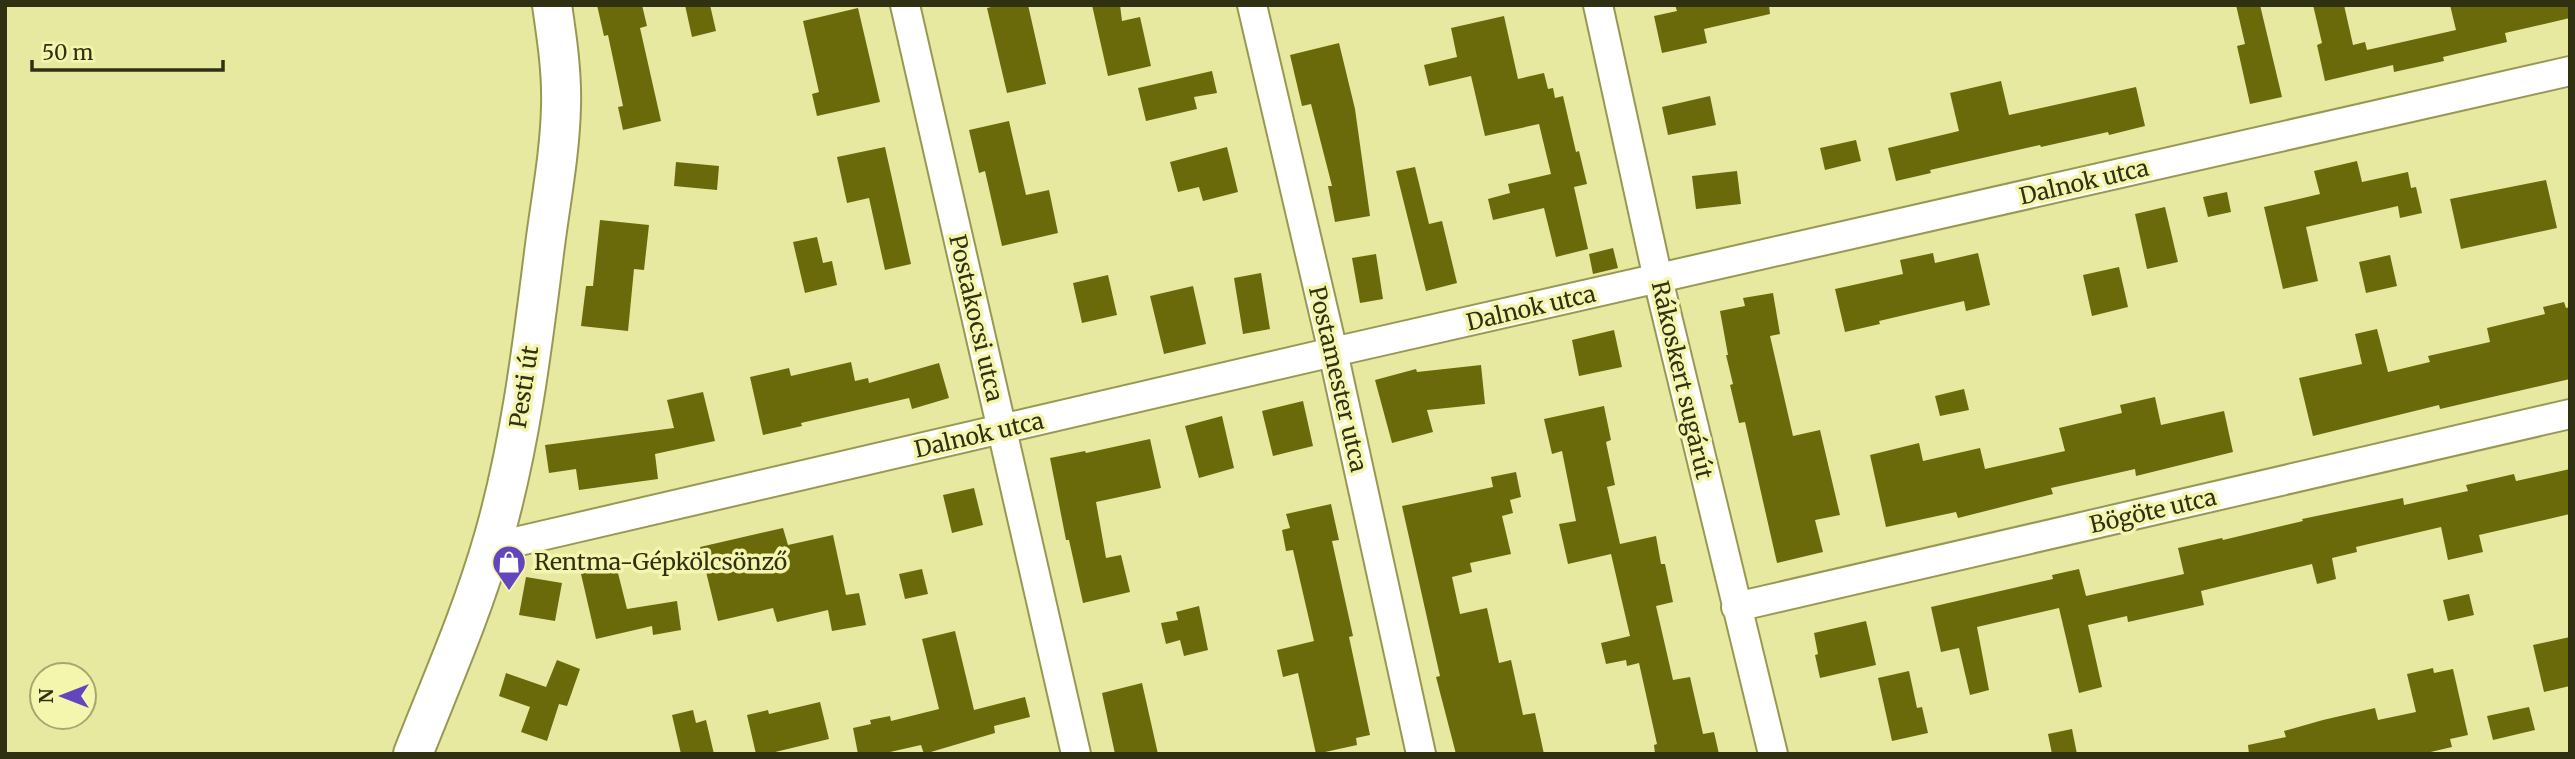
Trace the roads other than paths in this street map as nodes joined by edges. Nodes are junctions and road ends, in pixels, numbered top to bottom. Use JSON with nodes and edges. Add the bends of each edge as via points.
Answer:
{"nodes":[{"id":1,"x":552,"y":5,"type":"edge"},
{"id":2,"x":905,"y":5,"type":"edge"},
{"id":3,"x":1252,"y":5,"type":"edge"},
{"id":4,"x":1598,"y":5,"type":"edge"},
{"id":5,"x":2570,"y":71,"type":"edge"},
{"id":6,"x":1658,"y":279,"type":"junction"},
{"id":7,"x":1333,"y":352,"type":"junction"},
{"id":8,"x":2570,"y":414,"type":"edge"},
{"id":9,"x":1002,"y":430,"type":"junction"},
{"id":10,"x":493,"y":541,"type":"junction"},
{"id":11,"x":1736,"y":607,"type":"junction"},
{"id":12,"x":413,"y":754,"type":"edge"},
{"id":13,"x":1076,"y":754,"type":"edge"},
{"id":14,"x":1421,"y":754,"type":"edge"},
{"id":15,"x":1773,"y":754,"type":"edge"}],
"edges":[{"from":1,"to":10,"type":"main road","name":"Pesti út","via":[[560,59],[559,150],[522,402]]},
{"from":2,"to":9,"type":"street","name":"Postakocsi utca"},
{"from":3,"to":7,"type":"street","name":"Postamester utca"},
{"from":4,"to":6,"type":"street","name":"Rákoskert sugárút"},
{"from":5,"to":6,"type":"street","name":"Dalnok utca"},
{"from":6,"to":7,"type":"street","name":"Dalnok utca"},
{"from":6,"to":11,"type":"street","name":"Rákoskert sugárút"},
{"from":7,"to":9,"type":"street","name":"Dalnok utca"},
{"from":7,"to":14,"type":"street","name":"Postamester utca"},
{"from":8,"to":11,"type":"street","name":"Bögöte utca"},
{"from":9,"to":10,"type":"street","name":"Dalnok utca","via":[[515,542]]},
{"from":9,"to":13,"type":"street","name":"Postakocsi utca"},
{"from":10,"to":12,"type":"main road","name":"Pesti út"},
{"from":11,"to":15,"type":"street","name":"Rákoskert sugárút"}]}
